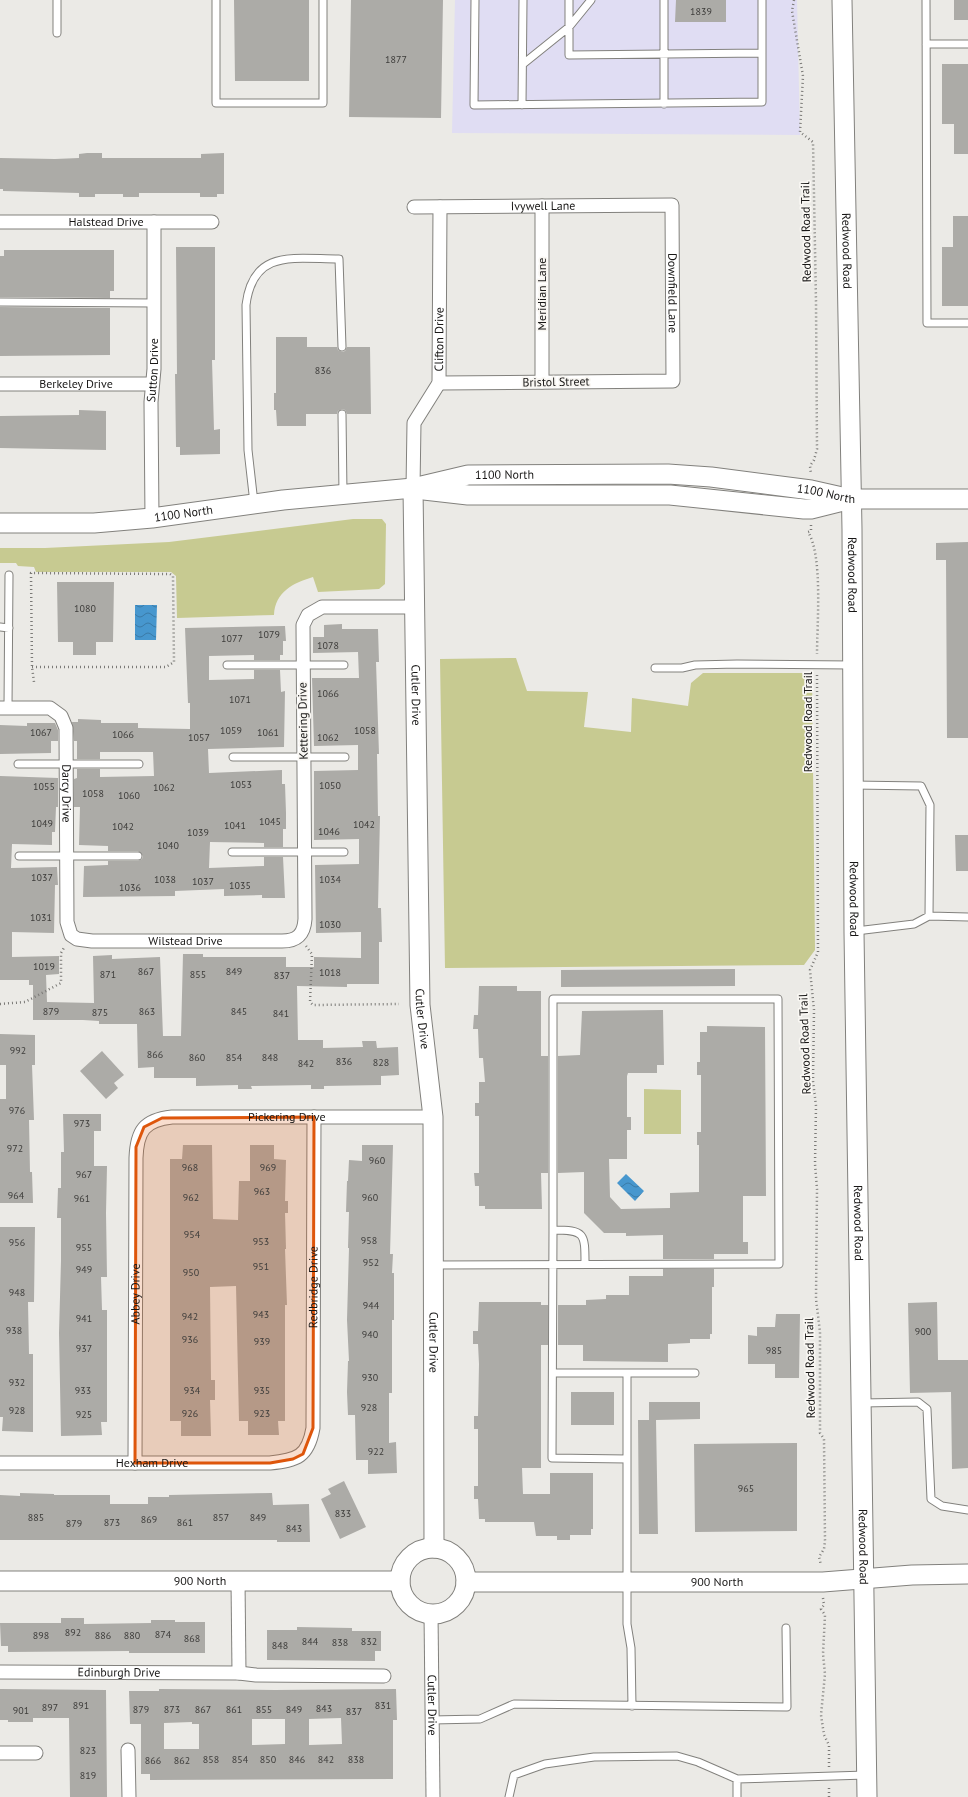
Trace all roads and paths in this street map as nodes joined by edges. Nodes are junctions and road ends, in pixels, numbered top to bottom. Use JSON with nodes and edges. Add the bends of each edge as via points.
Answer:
{"nodes":[{"id":1,"x":57,"y":0,"type":"edge"},
{"id":2,"x":216,"y":0,"type":"edge"},
{"id":3,"x":323,"y":0,"type":"edge"},
{"id":4,"x":475,"y":0,"type":"edge"},
{"id":5,"x":523,"y":0,"type":"edge"},
{"id":6,"x":569,"y":0,"type":"edge"},
{"id":7,"x":591,"y":0,"type":"edge"},
{"id":8,"x":664,"y":0,"type":"edge"},
{"id":9,"x":762,"y":0,"type":"edge"},
{"id":10,"x":794,"y":0,"type":"edge"},
{"id":11,"x":842,"y":0,"type":"edge"},
{"id":12,"x":926,"y":0,"type":"edge"},
{"id":13,"x":569,"y":27,"type":"junction"},
{"id":14,"x":57,"y":33,"type":"dead end"},
{"id":15,"x":926,"y":44,"type":"junction"},
{"id":16,"x":968,"y":44,"type":"edge"},
{"id":17,"x":762,"y":53,"type":"junction"},
{"id":18,"x":664,"y":54,"type":"junction"},
{"id":19,"x":523,"y":64,"type":"junction"},
{"id":20,"x":664,"y":104,"type":"junction"},
{"id":21,"x":522,"y":105,"type":"junction"},
{"id":22,"x":672,"y":205,"type":"joint"},
{"id":23,"x":542,"y":206,"type":"junction"},
{"id":24,"x":414,"y":207,"type":"dead end"},
{"id":25,"x":440,"y":207,"type":"junction"},
{"id":26,"x":0,"y":222,"type":"edge"},
{"id":27,"x":154,"y":222,"type":"junction"},
{"id":28,"x":212,"y":222,"type":"dead end"},
{"id":29,"x":0,"y":302,"type":"edge"},
{"id":30,"x":154,"y":303,"type":"junction"},
{"id":31,"x":968,"y":323,"type":"edge"},
{"id":32,"x":342,"y":347,"type":"dead end"},
{"id":33,"x":673,"y":381,"type":"joint"},
{"id":34,"x":542,"y":382,"type":"junction"},
{"id":35,"x":440,"y":383,"type":"junction"},
{"id":36,"x":0,"y":384,"type":"edge"},
{"id":37,"x":152,"y":384,"type":"junction"},
{"id":38,"x":342,"y":414,"type":"dead end"},
{"id":39,"x":811,"y":468,"type":"dead end"},
{"id":40,"x":413,"y":488,"type":"junction"},
{"id":41,"x":343,"y":495,"type":"junction"},
{"id":42,"x":851,"y":499,"type":"junction"},
{"id":43,"x":968,"y":499,"type":"edge"},
{"id":44,"x":254,"y":505,"type":"junction"},
{"id":45,"x":152,"y":518,"type":"junction"},
{"id":46,"x":0,"y":523,"type":"edge"},
{"id":47,"x":811,"y":531,"type":"dead end"},
{"id":48,"x":9,"y":576,"type":"dead end"},
{"id":49,"x":415,"y":607,"type":"junction"},
{"id":50,"x":0,"y":627,"type":"edge"},
{"id":51,"x":9,"y":628,"type":"junction"},
{"id":52,"x":227,"y":665,"type":"dead end"},
{"id":53,"x":302,"y":665,"type":"junction"},
{"id":54,"x":344,"y":665,"type":"dead end"},
{"id":55,"x":817,"y":665,"type":"junction"},
{"id":56,"x":853,"y":665,"type":"junction"},
{"id":57,"x":32,"y":667,"type":"junction"},
{"id":58,"x":654,"y":668,"type":"dead end"},
{"id":59,"x":34,"y":682,"type":"dead end"},
{"id":60,"x":4,"y":708,"type":"edge"},
{"id":61,"x":233,"y":757,"type":"dead end"},
{"id":62,"x":303,"y":757,"type":"junction"},
{"id":63,"x":345,"y":757,"type":"dead end"},
{"id":64,"x":18,"y":764,"type":"dead end"},
{"id":65,"x":66,"y":764,"type":"junction"},
{"id":66,"x":139,"y":764,"type":"dead end"},
{"id":67,"x":853,"y":785,"type":"junction"},
{"id":68,"x":232,"y":852,"type":"dead end"},
{"id":69,"x":305,"y":852,"type":"junction"},
{"id":70,"x":344,"y":852,"type":"dead end"},
{"id":71,"x":66,"y":855,"type":"junction"},
{"id":72,"x":19,"y":856,"type":"dead end"},
{"id":73,"x":138,"y":856,"type":"dead end"},
{"id":74,"x":929,"y":916,"type":"junction"},
{"id":75,"x":968,"y":917,"type":"edge"},
{"id":76,"x":854,"y":932,"type":"junction"},
{"id":77,"x":71,"y":936,"type":"joint"},
{"id":78,"x":300,"y":936,"type":"joint"},
{"id":79,"x":61,"y":953,"type":"dead end"},
{"id":80,"x":312,"y":954,"type":"dead end"},
{"id":81,"x":0,"y":1004,"type":"edge"},
{"id":82,"x":399,"y":1004,"type":"dead end"},
{"id":83,"x":314,"y":1117,"type":"junction"},
{"id":84,"x":433,"y":1117,"type":"junction"},
{"id":85,"x":144,"y":1126,"type":"joint"},
{"id":86,"x":553,"y":1230,"type":"junction"},
{"id":87,"x":433,"y":1264,"type":"junction"},
{"id":88,"x":553,"y":1264,"type":"junction"},
{"id":89,"x":585,"y":1264,"type":"junction"},
{"id":90,"x":553,"y":1373,"type":"junction"},
{"id":91,"x":627,"y":1373,"type":"junction"},
{"id":92,"x":695,"y":1373,"type":"dead end"},
{"id":93,"x":860,"y":1403,"type":"junction"},
{"id":94,"x":303,"y":1454,"type":"joint"},
{"id":95,"x":627,"y":1459,"type":"junction"},
{"id":96,"x":0,"y":1463,"type":"edge"},
{"id":97,"x":135,"y":1463,"type":"junction"},
{"id":98,"x":968,"y":1510,"type":"edge"},
{"id":99,"x":434,"y":1548,"type":"junction"},
{"id":100,"x":821,"y":1559,"type":"dead end"},
{"id":101,"x":968,"y":1574,"type":"edge"},
{"id":102,"x":864,"y":1578,"type":"junction"},
{"id":103,"x":0,"y":1581,"type":"edge"},
{"id":104,"x":238,"y":1581,"type":"junction"},
{"id":105,"x":400,"y":1581,"type":"junction"},
{"id":106,"x":466,"y":1582,"type":"junction"},
{"id":107,"x":627,"y":1582,"type":"junction"},
{"id":108,"x":824,"y":1605,"type":"dead end"},
{"id":109,"x":431,"y":1613,"type":"junction"},
{"id":110,"x":786,"y":1628,"type":"dead end"},
{"id":111,"x":0,"y":1672,"type":"edge"},
{"id":112,"x":239,"y":1673,"type":"junction"},
{"id":113,"x":384,"y":1676,"type":"dead end"},
{"id":114,"x":632,"y":1706,"type":"junction"},
{"id":115,"x":432,"y":1720,"type":"junction"},
{"id":116,"x":128,"y":1750,"type":"dead end"},
{"id":117,"x":0,"y":1753,"type":"edge"},
{"id":118,"x":36,"y":1753,"type":"dead end"},
{"id":119,"x":866,"y":1775,"type":"junction"},
{"id":120,"x":829,"y":1776,"type":"junction"},
{"id":121,"x":736,"y":1778,"type":"junction"},
{"id":122,"x":129,"y":1797,"type":"edge"},
{"id":123,"x":433,"y":1797,"type":"edge"},
{"id":124,"x":509,"y":1797,"type":"edge"},
{"id":125,"x":737,"y":1797,"type":"edge"},
{"id":126,"x":829,"y":1797,"type":"edge"},
{"id":127,"x":867,"y":1797,"type":"edge"}],
"edges":[{"from":1,"to":14,"type":"lane"},
{"from":2,"to":3,"type":"lane","via":[[216,103],[323,103]]},
{"from":4,"to":21,"type":"lane","via":[[474,105]]},
{"from":5,"to":19,"type":"lane"},
{"from":6,"to":13,"type":"lane"},
{"from":7,"to":13,"type":"lane"},
{"from":8,"to":18,"type":"lane"},
{"from":9,"to":17,"type":"lane"},
{"from":10,"to":39,"type":"path","name":"Redwood Road Trail","via":[[792,11],[803,76],[800,132],[813,142],[816,449]]},
{"from":11,"to":42,"type":"street","name":"Redwood Road"},
{"from":12,"to":15,"type":"lane"},
{"from":13,"to":18,"type":"lane","via":[[569,55]]},
{"from":13,"to":19,"type":"lane"},
{"from":15,"to":16,"type":"lane"},
{"from":15,"to":31,"type":"lane","via":[[928,323]]},
{"from":17,"to":18,"type":"lane"},
{"from":17,"to":20,"type":"lane","via":[[762,102]]},
{"from":18,"to":20,"type":"lane"},
{"from":19,"to":21,"type":"lane"},
{"from":20,"to":21,"type":"lane"},
{"from":22,"to":23,"type":"street","name":"Ivywell Lane"},
{"from":22,"to":33,"type":"street","name":"Downfield Lane"},
{"from":23,"to":25,"type":"street","name":"Ivywell Lane"},
{"from":23,"to":34,"type":"street","name":"Meridian Lane"},
{"from":24,"to":25,"type":"street","name":"Ivywell Lane"},
{"from":25,"to":35,"type":"street","name":"Clifton Drive"},
{"from":26,"to":27,"type":"street","name":"Halstead Drive"},
{"from":27,"to":28,"type":"street","name":"Halstead Drive"},
{"from":27,"to":30,"type":"street","name":"Sutton Drive"},
{"from":29,"to":30,"type":"lane"},
{"from":30,"to":37,"type":"street","name":"Sutton Drive"},
{"from":32,"to":44,"type":"lane","via":[[339,259],[276,261],[265,265],[256,273],[250,283],[246,305],[248,468]]},
{"from":33,"to":34,"type":"street","name":"Bristol Street"},
{"from":34,"to":35,"type":"street","name":"Bristol Street"},
{"from":35,"to":40,"type":"street","name":"Clifton Drive","via":[[414,423]]},
{"from":36,"to":37,"type":"street","name":"Berkeley Drive"},
{"from":37,"to":45,"type":"street","name":"Sutton Drive"},
{"from":38,"to":41,"type":"lane"},
{"from":40,"to":41,"type":"street","name":"1100 North"},
{"from":40,"to":42,"type":"street","name":"1100 North","via":[[468,475],[668,474],[811,490]]},
{"from":40,"to":49,"type":"street","name":"Cutler Drive"},
{"from":41,"to":44,"type":"street","name":"1100 North"},
{"from":42,"to":43,"type":"street","name":"1100 North"},
{"from":42,"to":56,"type":"street","name":"Redwood Road"},
{"from":44,"to":45,"type":"street","name":"1100 North"},
{"from":45,"to":46,"type":"street","name":"1100 North","via":[[94,523]]},
{"from":47,"to":55,"type":"path","name":"Redwood Road Trail","via":[[808,532],[815,549],[817,566]]},
{"from":48,"to":51,"type":"lane"},
{"from":49,"to":53,"type":"street","name":"Kettering Drive","via":[[317,609],[308,615],[303,625]]},
{"from":49,"to":84,"type":"street","name":"Cutler Drive","via":[[420,1005]]},
{"from":50,"to":51,"type":"lane"},
{"from":51,"to":60,"type":"lane"},
{"from":52,"to":53,"type":"lane"},
{"from":53,"to":54,"type":"lane"},
{"from":53,"to":62,"type":"street","name":"Kettering Drive"},
{"from":55,"to":56,"type":"lane"},
{"from":55,"to":58,"type":"lane","via":[[729,664]]},
{"from":55,"to":100,"type":"path","name":"Redwood Road Trail","via":[[818,952],[810,970],[814,1010],[816,1299],[820,1332],[820,1433],[824,1439],[825,1542],[819,1557]]},
{"from":56,"to":67,"type":"street","name":"Redwood Road"},
{"from":57,"to":57,"type":"path","via":[[31,573],[173,576],[174,662],[166,667]]},
{"from":57,"to":59,"type":"path"},
{"from":60,"to":65,"type":"street","name":"Darcy Drive","via":[[43,707],[56,711],[66,728]]},
{"from":61,"to":62,"type":"lane"},
{"from":62,"to":63,"type":"lane"},
{"from":62,"to":69,"type":"street","name":"Kettering Drive"},
{"from":64,"to":65,"type":"lane"},
{"from":65,"to":66,"type":"lane"},
{"from":65,"to":71,"type":"street","name":"Darcy Drive"},
{"from":67,"to":74,"type":"lane","via":[[921,786],[930,805]]},
{"from":67,"to":76,"type":"street","name":"Redwood Road"},
{"from":68,"to":69,"type":"lane"},
{"from":69,"to":70,"type":"lane"},
{"from":69,"to":78,"type":"street","name":"Kettering Drive","via":[[305,919]]},
{"from":71,"to":72,"type":"lane"},
{"from":71,"to":73,"type":"lane"},
{"from":71,"to":77,"type":"street","name":"Darcy Drive","via":[[67,922]]},
{"from":74,"to":75,"type":"lane"},
{"from":74,"to":76,"type":"lane","via":[[914,924]]},
{"from":76,"to":93,"type":"street","name":"Redwood Road"},
{"from":77,"to":78,"type":"street","name":"Wilstead Drive","via":[[92,941],[282,941],[295,940]]},
{"from":79,"to":81,"type":"path","via":[[61,983],[25,1002]]},
{"from":80,"to":82,"type":"path","via":[[310,1002],[313,1005]]},
{"from":83,"to":84,"type":"street","name":"Pickering Drive"},
{"from":83,"to":85,"type":"street","name":"Pickering Drive","via":[[172,1117],[153,1121]]},
{"from":83,"to":94,"type":"street","name":"Redbridge Drive","via":[[313,1428],[308,1447]]},
{"from":84,"to":87,"type":"street","name":"Cutler Drive"},
{"from":85,"to":97,"type":"street","name":"Abbey Drive","via":[[139,1136],[136,1158]]},
{"from":86,"to":88,"type":"lane"},
{"from":86,"to":89,"type":"lane","via":[[573,1231],[582,1236],[585,1244]]},
{"from":86,"to":89,"type":"lane","via":[[553,999],[778,999],[779,1264]]},
{"from":87,"to":88,"type":"lane"},
{"from":87,"to":99,"type":"street","name":"Cutler Drive"},
{"from":88,"to":89,"type":"lane"},
{"from":88,"to":90,"type":"lane"},
{"from":90,"to":91,"type":"lane"},
{"from":90,"to":95,"type":"lane","via":[[552,1458]]},
{"from":91,"to":92,"type":"lane"},
{"from":91,"to":95,"type":"lane"},
{"from":93,"to":98,"type":"lane","via":[[918,1402],[927,1409],[932,1499],[942,1506]]},
{"from":93,"to":102,"type":"street","name":"Redwood Road"},
{"from":94,"to":97,"type":"street","name":"Hexham Drive","via":[[293,1460],[270,1463]]},
{"from":95,"to":107,"type":"lane"},
{"from":96,"to":97,"type":"street","name":"Hexham Drive"},
{"from":99,"to":105,"type":"street","via":[[422,1550],[411,1557],[406,1563]]},
{"from":99,"to":106,"type":"street","via":[[446,1551],[457,1558],[466,1573]]},
{"from":101,"to":102,"type":"street","name":"900 North"},
{"from":102,"to":107,"type":"street","name":"900 North","via":[[822,1582]]},
{"from":102,"to":119,"type":"street","name":"Redwood Road"},
{"from":103,"to":104,"type":"street","name":"900 North"},
{"from":104,"to":105,"type":"street","name":"900 North"},
{"from":104,"to":112,"type":"street"},
{"from":105,"to":109,"type":"street","via":[[408,1602],[422,1611]]},
{"from":106,"to":107,"type":"street","name":"900 North"},
{"from":106,"to":109,"type":"street","via":[[465,1591],[455,1605],[448,1610]]},
{"from":107,"to":114,"type":"lane"},
{"from":108,"to":120,"type":"path","via":[[821,1609],[824,1615],[822,1654],[825,1674],[820,1715],[829,1745]]},
{"from":109,"to":115,"type":"street","name":"Cutler Drive"},
{"from":110,"to":114,"type":"lane","via":[[787,1707]]},
{"from":111,"to":112,"type":"street","name":"Edinburgh Drive"},
{"from":112,"to":113,"type":"street","name":"Edinburgh Drive"},
{"from":114,"to":115,"type":"lane","via":[[514,1704],[480,1719]]},
{"from":115,"to":123,"type":"street","name":"Cutler Drive"},
{"from":116,"to":122,"type":"street"},
{"from":117,"to":118,"type":"street"},
{"from":119,"to":120,"type":"lane"},
{"from":119,"to":127,"type":"street","name":"Redwood Road"},
{"from":120,"to":121,"type":"lane"},
{"from":120,"to":126,"type":"path"},
{"from":121,"to":124,"type":"lane","via":[[677,1756],[594,1757],[545,1764],[514,1775]]},
{"from":121,"to":125,"type":"lane"}]}
